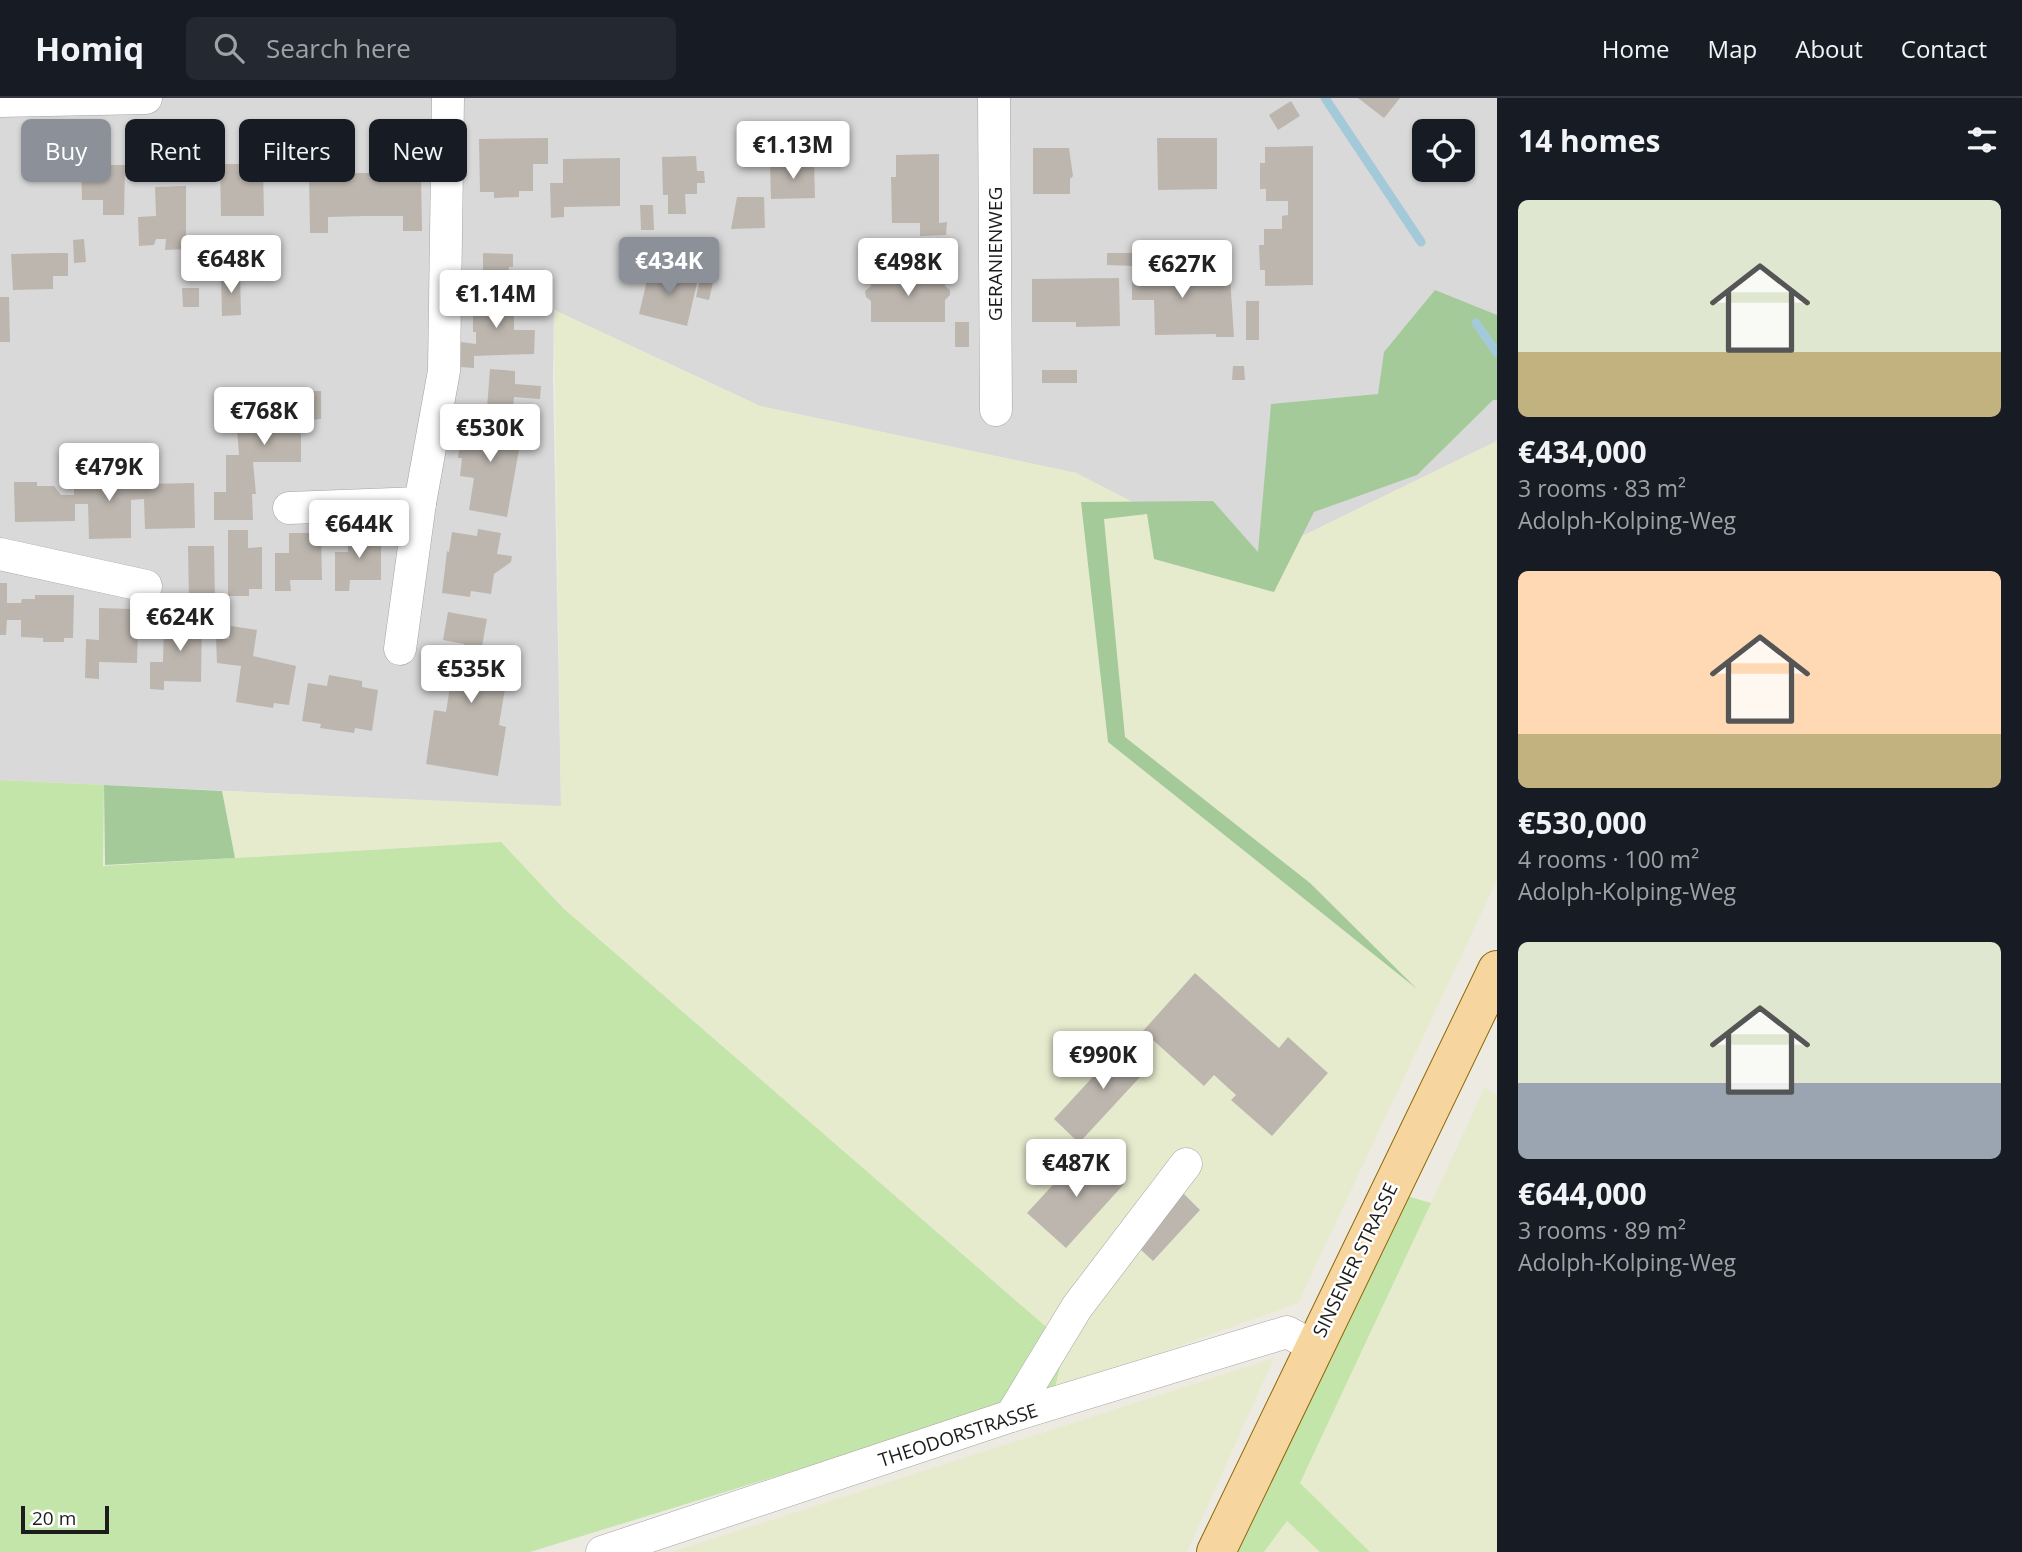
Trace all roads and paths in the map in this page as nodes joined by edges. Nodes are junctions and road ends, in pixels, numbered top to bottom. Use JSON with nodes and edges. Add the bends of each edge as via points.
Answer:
{"nodes":[{"id":1,"x":146,"y":98,"type":"edge"},
{"id":2,"x":448,"y":98,"type":"edge"},
{"id":3,"x":994,"y":98,"type":"edge"},
{"id":4,"x":0,"y":101,"type":"edge"},
{"id":5,"x":996,"y":410,"type":"dead end"},
{"id":6,"x":420,"y":503,"type":"junction"},
{"id":7,"x":289,"y":508,"type":"dead end"},
{"id":8,"x":0,"y":554,"type":"edge"},
{"id":9,"x":146,"y":586,"type":"dead end"},
{"id":10,"x":400,"y":649,"type":"dead end"},
{"id":11,"x":1497,"y":970,"type":"edge"},
{"id":12,"x":1186,"y":1164,"type":"dead end"},
{"id":13,"x":1313,"y":1346,"type":"junction"},
{"id":14,"x":1011,"y":1416,"type":"junction"},
{"id":15,"x":602,"y":1552,"type":"edge"},
{"id":16,"x":1216,"y":1552,"type":"edge"}],
"edges":[{"from":1,"to":4,"type":"street"},
{"from":2,"to":6,"type":"street","via":[[444,371]]},
{"from":3,"to":5,"type":"street","name":"GERANIENWEG"},
{"from":6,"to":7,"type":"street"},
{"from":6,"to":10,"type":"street"},
{"from":8,"to":9,"type":"street"},
{"from":11,"to":13,"type":"main road","name":"SINSENER STRASSE"},
{"from":12,"to":14,"type":"street","via":[[1077,1307]]},
{"from":13,"to":14,"type":"street","name":"THEODORSTRASSE","via":[[1287,1332]]},
{"from":13,"to":16,"type":"main road","name":"SINSENER STRASSE"},
{"from":14,"to":15,"type":"street","name":"THEODORSTRASSE"}]}
